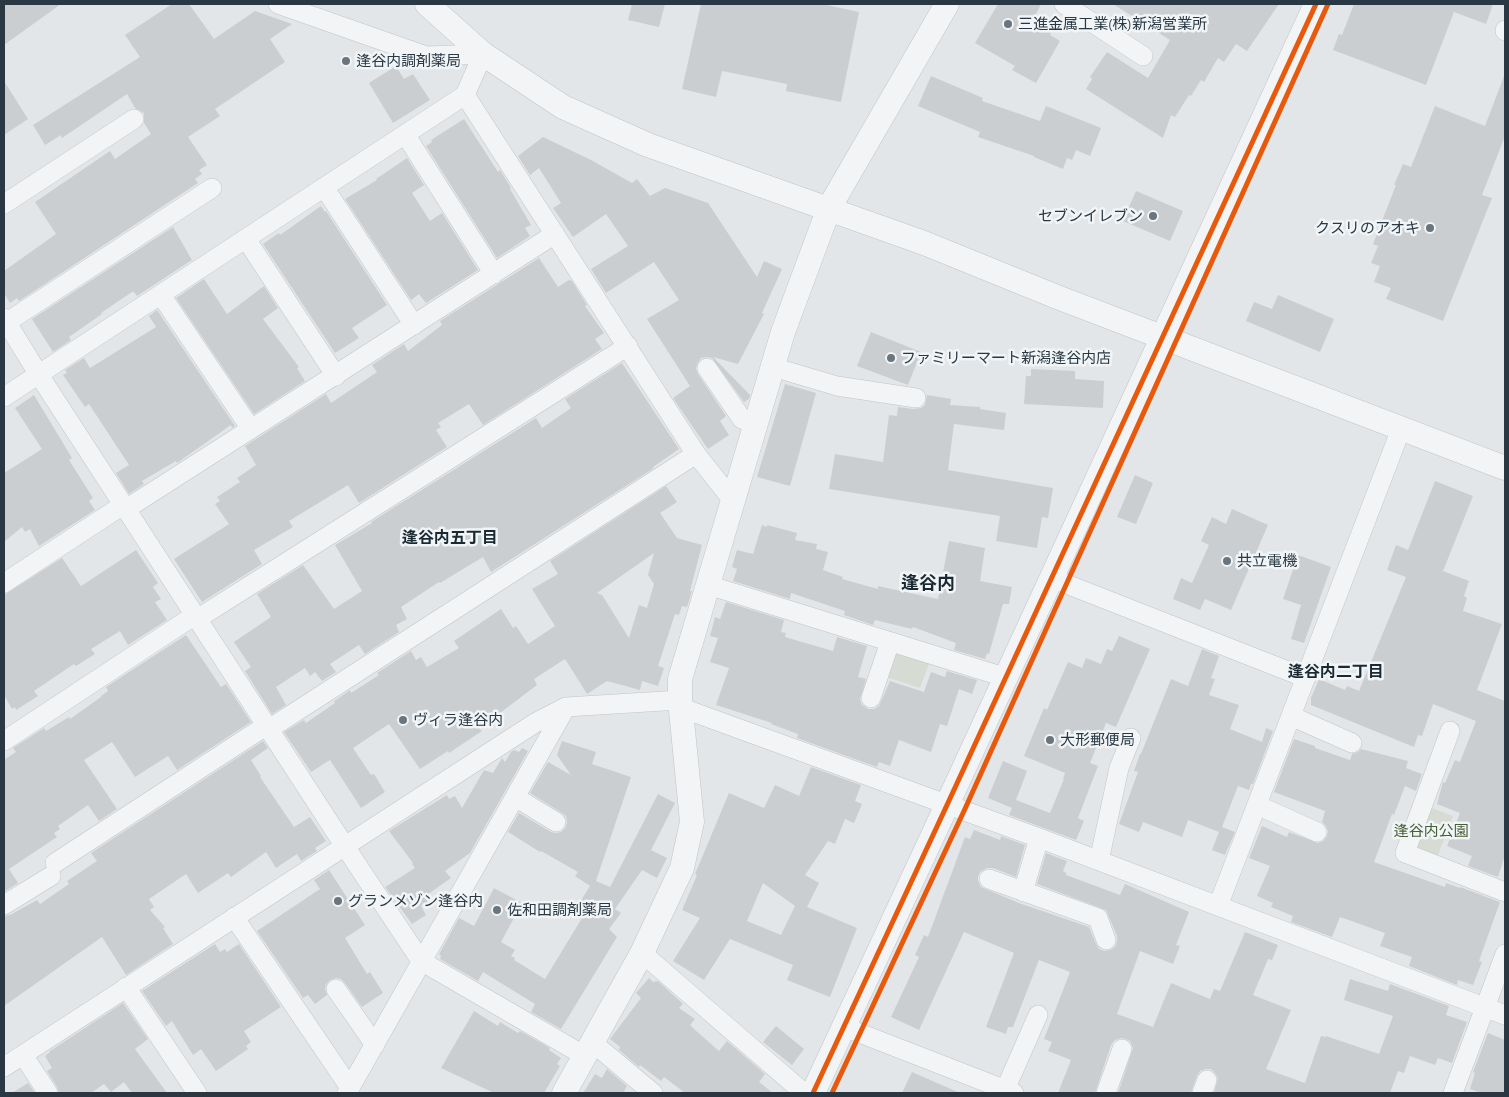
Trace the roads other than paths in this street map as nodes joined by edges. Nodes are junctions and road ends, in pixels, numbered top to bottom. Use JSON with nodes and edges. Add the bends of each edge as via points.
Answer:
{"nodes":[{"id":1,"x":278,"y":4,"type":"edge"},
{"id":2,"x":427,"y":4,"type":"edge"},
{"id":3,"x":948,"y":4,"type":"edge"},
{"id":4,"x":1064,"y":4,"type":"edge"},
{"id":5,"x":1316,"y":4,"type":"edge"},
{"id":6,"x":483,"y":54,"type":"junction"},
{"id":7,"x":1142,"y":56,"type":"dead end"},
{"id":8,"x":465,"y":94,"type":"junction"},
{"id":9,"x":134,"y":119,"type":"dead end"},
{"id":10,"x":405,"y":134,"type":"junction"},
{"id":11,"x":324,"y":187,"type":"junction"},
{"id":12,"x":212,"y":188,"type":"dead end"},
{"id":13,"x":4,"y":204,"type":"edge"},
{"id":14,"x":828,"y":208,"type":"junction"},
{"id":15,"x":555,"y":234,"type":"junction"},
{"id":16,"x":246,"y":239,"type":"junction"},
{"id":17,"x":494,"y":274,"type":"junction"},
{"id":18,"x":161,"y":295,"type":"junction"},
{"id":19,"x":5,"y":322,"type":"edge"},
{"id":20,"x":414,"y":325,"type":"junction"},
{"id":21,"x":1163,"y":337,"type":"junction"},
{"id":22,"x":628,"y":346,"type":"junction"},
{"id":23,"x":773,"y":367,"type":"junction"},
{"id":24,"x":707,"y":368,"type":"dead end"},
{"id":25,"x":38,"y":375,"type":"junction"},
{"id":26,"x":336,"y":376,"type":"junction"},
{"id":27,"x":4,"y":398,"type":"edge"},
{"id":28,"x":916,"y":398,"type":"dead end"},
{"id":29,"x":756,"y":424,"type":"junction"},
{"id":30,"x":251,"y":429,"type":"junction"},
{"id":31,"x":1401,"y":429,"type":"junction"},
{"id":32,"x":696,"y":454,"type":"junction"},
{"id":33,"x":1505,"y":468,"type":"edge"},
{"id":34,"x":734,"y":502,"type":"junction"},
{"id":35,"x":125,"y":507,"type":"junction"},
{"id":36,"x":1051,"y":578,"type":"junction"},
{"id":37,"x":4,"y":583,"type":"edge"},
{"id":38,"x":708,"y":585,"type":"junction"},
{"id":39,"x":196,"y":617,"type":"junction"},
{"id":40,"x":890,"y":642,"type":"junction"},
{"id":41,"x":1004,"y":677,"type":"junction"},
{"id":42,"x":1306,"y":678,"type":"junction"},
{"id":43,"x":871,"y":698,"type":"dead end"},
{"id":44,"x":681,"y":704,"type":"junction"},
{"id":45,"x":566,"y":708,"type":"junction"},
{"id":46,"x":1291,"y":716,"type":"junction"},
{"id":47,"x":268,"y":727,"type":"junction"},
{"id":48,"x":1450,"y":731,"type":"dead end"},
{"id":49,"x":1130,"y":738,"type":"dead end"},
{"id":50,"x":4,"y":741,"type":"edge"},
{"id":51,"x":1352,"y":743,"type":"dead end"},
{"id":52,"x":515,"y":797,"type":"junction"},
{"id":53,"x":947,"y":805,"type":"junction"},
{"id":54,"x":1257,"y":805,"type":"junction"},
{"id":55,"x":556,"y":822,"type":"dead end"},
{"id":56,"x":1318,"y":832,"type":"dead end"},
{"id":57,"x":1039,"y":838,"type":"junction"},
{"id":58,"x":344,"y":846,"type":"junction"},
{"id":59,"x":1100,"y":861,"type":"junction"},
{"id":60,"x":989,"y":879,"type":"dead end"},
{"id":61,"x":1023,"y":892,"type":"junction"},
{"id":62,"x":1505,"y":892,"type":"edge"},
{"id":63,"x":4,"y":905,"type":"edge"},
{"id":64,"x":1218,"y":906,"type":"junction"},
{"id":65,"x":234,"y":917,"type":"junction"},
{"id":66,"x":1106,"y":940,"type":"dead end"},
{"id":67,"x":642,"y":953,"type":"junction"},
{"id":68,"x":1505,"y":954,"type":"edge"},
{"id":69,"x":421,"y":961,"type":"junction"},
{"id":70,"x":126,"y":987,"type":"junction"},
{"id":71,"x":336,"y":988,"type":"dead end"},
{"id":72,"x":1486,"y":1007,"type":"junction"},
{"id":73,"x":1038,"y":1015,"type":"dead end"},
{"id":74,"x":1505,"y":1015,"type":"edge"},
{"id":75,"x":844,"y":1027,"type":"junction"},
{"id":76,"x":375,"y":1044,"type":"junction"},
{"id":77,"x":1122,"y":1049,"type":"dead end"},
{"id":78,"x":589,"y":1050,"type":"junction"},
{"id":79,"x":23,"y":1055,"type":"junction"},
{"id":80,"x":4,"y":1067,"type":"edge"},
{"id":81,"x":349,"y":1091,"type":"edge"},
{"id":82,"x":1009,"y":1092,"type":"edge"},
{"id":83,"x":48,"y":1093,"type":"edge"},
{"id":84,"x":197,"y":1093,"type":"edge"},
{"id":85,"x":564,"y":1093,"type":"edge"},
{"id":86,"x":653,"y":1093,"type":"edge"},
{"id":87,"x":812,"y":1093,"type":"edge"},
{"id":88,"x":1106,"y":1093,"type":"edge"},
{"id":89,"x":1453,"y":1093,"type":"edge"}],
"edges":[{"from":1,"to":6,"type":"street","via":[[426,56]]},
{"from":2,"to":6,"type":"street"},
{"from":3,"to":14,"type":"street"},
{"from":4,"to":7,"type":"street"},
{"from":5,"to":21,"type":"street"},
{"from":6,"to":8,"type":"street"},
{"from":6,"to":14,"type":"street","via":[[563,107],[648,145]]},
{"from":8,"to":10,"type":"street"},
{"from":8,"to":15,"type":"street"},
{"from":9,"to":13,"type":"street"},
{"from":10,"to":11,"type":"street"},
{"from":10,"to":17,"type":"street"},
{"from":11,"to":16,"type":"street"},
{"from":11,"to":20,"type":"street"},
{"from":12,"to":19,"type":"street"},
{"from":14,"to":21,"type":"street"},
{"from":14,"to":23,"type":"street"},
{"from":15,"to":17,"type":"street"},
{"from":15,"to":22,"type":"street"},
{"from":16,"to":18,"type":"street"},
{"from":16,"to":26,"type":"street"},
{"from":17,"to":20,"type":"street"},
{"from":18,"to":25,"type":"street"},
{"from":18,"to":30,"type":"street"},
{"from":19,"to":25,"type":"street"},
{"from":20,"to":26,"type":"street"},
{"from":21,"to":31,"type":"street"},
{"from":21,"to":36,"type":"street"},
{"from":22,"to":32,"type":"street"},
{"from":22,"to":39,"type":"street"},
{"from":23,"to":28,"type":"street","via":[[837,386]]},
{"from":23,"to":29,"type":"street"},
{"from":24,"to":29,"type":"street","via":[[742,419]]},
{"from":25,"to":27,"type":"street"},
{"from":25,"to":35,"type":"street"},
{"from":26,"to":30,"type":"street"},
{"from":29,"to":34,"type":"street"},
{"from":30,"to":35,"type":"street"},
{"from":31,"to":33,"type":"street"},
{"from":31,"to":42,"type":"street"},
{"from":32,"to":34,"type":"street"},
{"from":32,"to":47,"type":"street"},
{"from":34,"to":38,"type":"street"},
{"from":35,"to":37,"type":"street"},
{"from":35,"to":39,"type":"street"},
{"from":36,"to":41,"type":"street"},
{"from":36,"to":42,"type":"street"},
{"from":38,"to":40,"type":"street"},
{"from":38,"to":44,"type":"street","via":[[680,678]]},
{"from":39,"to":47,"type":"street"},
{"from":39,"to":50,"type":"street"},
{"from":40,"to":41,"type":"street"},
{"from":40,"to":43,"type":"street"},
{"from":41,"to":53,"type":"street"},
{"from":42,"to":46,"type":"street"},
{"from":44,"to":45,"type":"street"},
{"from":44,"to":53,"type":"street"},
{"from":44,"to":67,"type":"street","via":[[692,822],[682,868]]},
{"from":45,"to":52,"type":"street"},
{"from":45,"to":58,"type":"street","via":[[535,723]]},
{"from":46,"to":51,"type":"street"},
{"from":46,"to":54,"type":"street"},
{"from":47,"to":58,"type":"street"},
{"from":47,"to":63,"type":"street"},
{"from":48,"to":62,"type":"street","via":[[1405,853]]},
{"from":49,"to":59,"type":"street","via":[[1119,768]]},
{"from":52,"to":55,"type":"street"},
{"from":52,"to":69,"type":"street"},
{"from":53,"to":57,"type":"street"},
{"from":53,"to":75,"type":"street"},
{"from":54,"to":56,"type":"street"},
{"from":54,"to":64,"type":"street"},
{"from":57,"to":59,"type":"street"},
{"from":57,"to":61,"type":"street"},
{"from":58,"to":65,"type":"street"},
{"from":58,"to":69,"type":"street"},
{"from":59,"to":64,"type":"street"},
{"from":60,"to":61,"type":"street"},
{"from":61,"to":66,"type":"street","via":[[1098,918]]},
{"from":64,"to":72,"type":"street"},
{"from":65,"to":70,"type":"street"},
{"from":65,"to":81,"type":"street"},
{"from":67,"to":78,"type":"street"},
{"from":67,"to":87,"type":"street"},
{"from":68,"to":72,"type":"street"},
{"from":69,"to":76,"type":"street"},
{"from":69,"to":78,"type":"street"},
{"from":70,"to":79,"type":"street"},
{"from":70,"to":84,"type":"street"},
{"from":71,"to":76,"type":"street"},
{"from":72,"to":74,"type":"street"},
{"from":72,"to":89,"type":"street"},
{"from":73,"to":82,"type":"street"},
{"from":75,"to":82,"type":"street"},
{"from":75,"to":87,"type":"street"},
{"from":76,"to":81,"type":"street"},
{"from":77,"to":88,"type":"street"},
{"from":78,"to":85,"type":"street"},
{"from":78,"to":86,"type":"street"},
{"from":79,"to":80,"type":"street"},
{"from":79,"to":83,"type":"street"}]}
